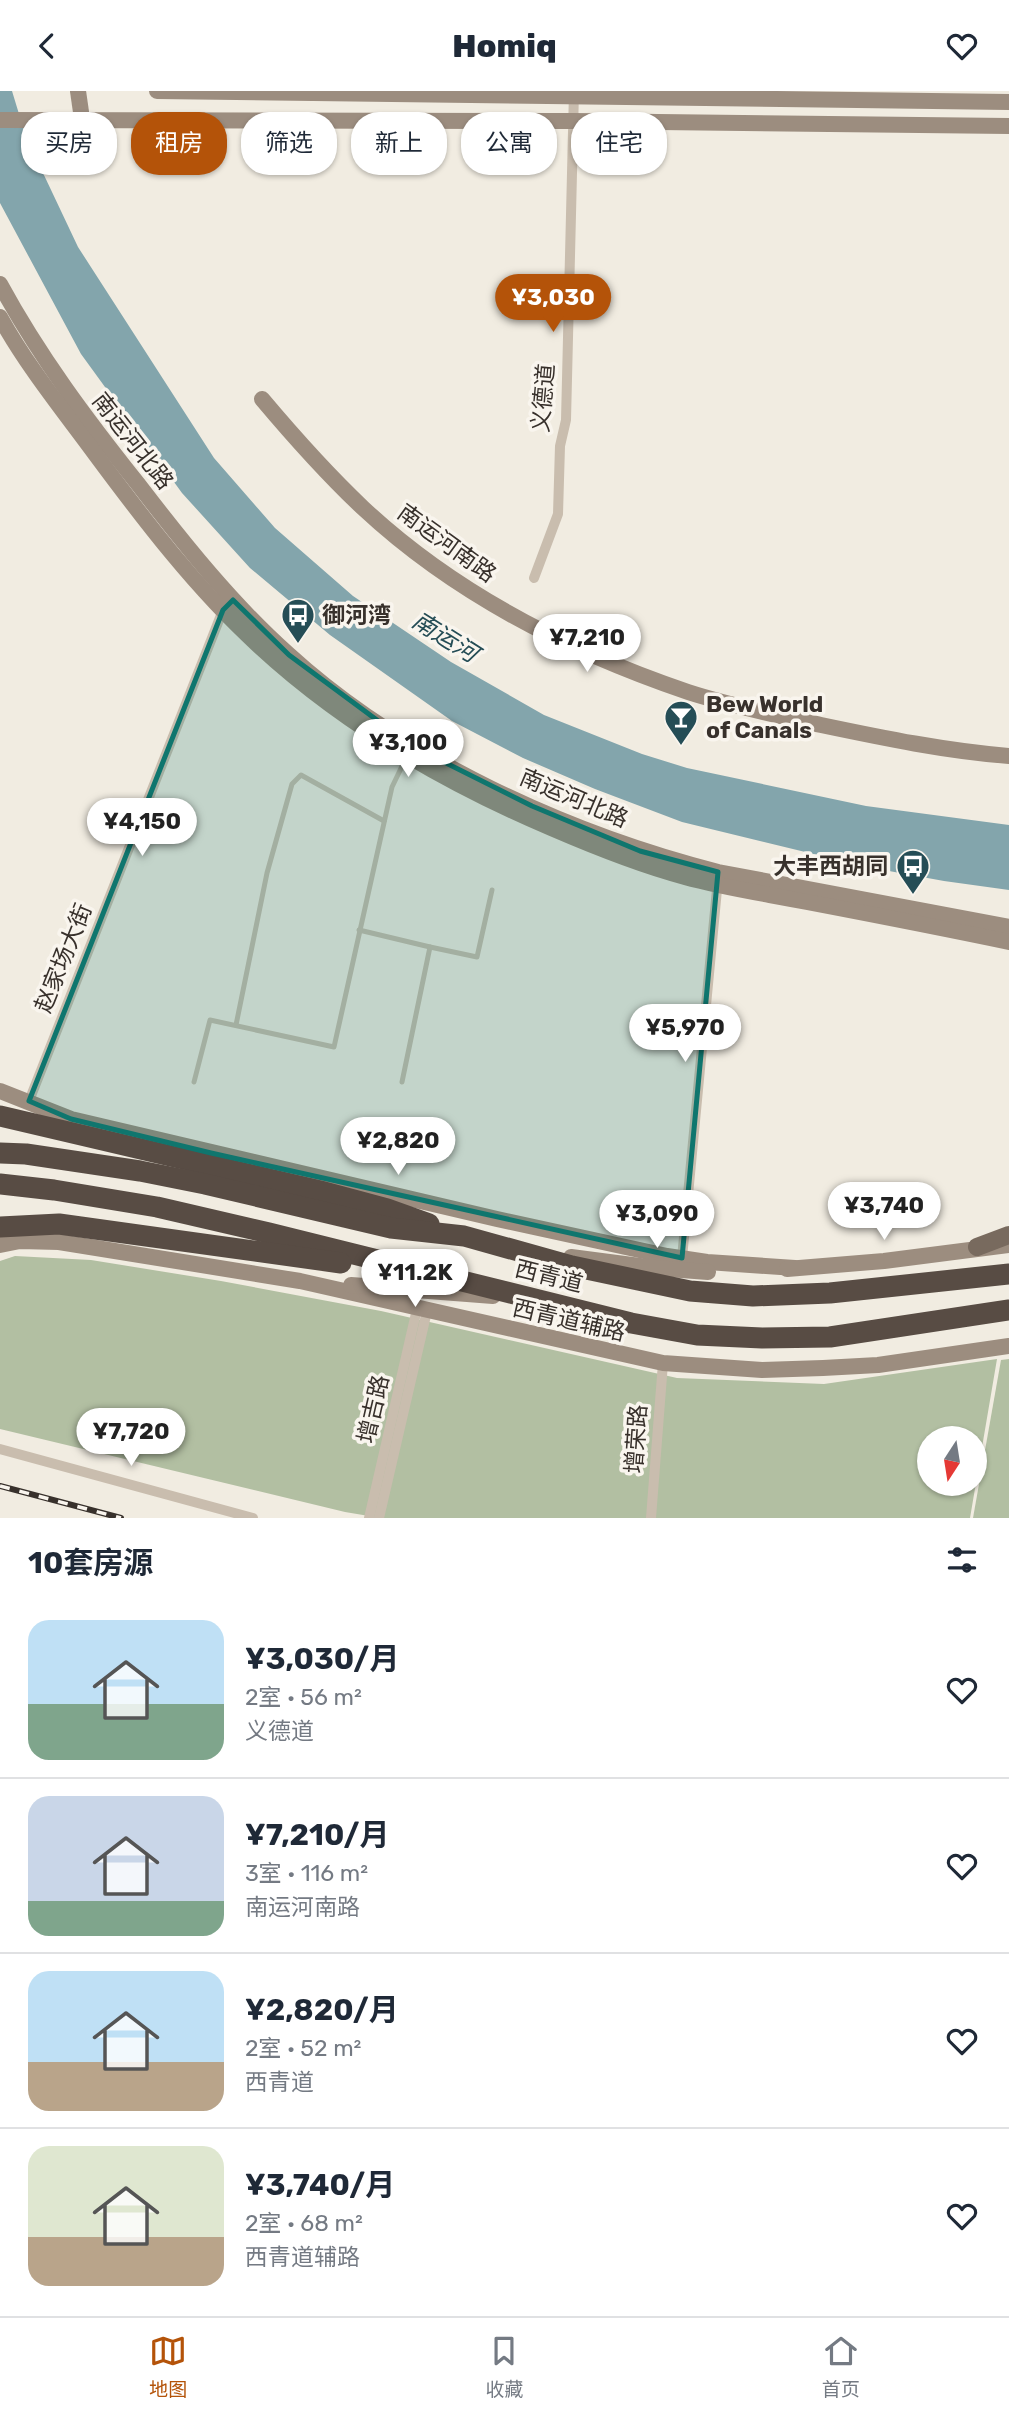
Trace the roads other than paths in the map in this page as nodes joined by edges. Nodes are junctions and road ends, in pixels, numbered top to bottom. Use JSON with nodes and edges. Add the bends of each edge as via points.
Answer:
{"nodes":[{"id":1,"x":78,"y":91,"type":"edge"},
{"id":2,"x":157,"y":91,"type":"edge"},
{"id":3,"x":574,"y":94,"type":"edge"},
{"id":4,"x":1009,"y":102,"type":"edge"},
{"id":5,"x":81,"y":112,"type":"edge"},
{"id":6,"x":574,"y":112,"type":"edge"},
{"id":7,"x":117,"y":119,"type":"edge"},
{"id":8,"x":0,"y":120,"type":"edge"},
{"id":9,"x":21,"y":120,"type":"edge"},
{"id":10,"x":571,"y":121,"type":"edge"},
{"id":11,"x":667,"y":122,"type":"edge"},
{"id":12,"x":1009,"y":126,"type":"edge"},
{"id":13,"x":573,"y":175,"type":"edge"},
{"id":14,"x":0,"y":284,"type":"edge"},
{"id":15,"x":0,"y":317,"type":"edge"},
{"id":16,"x":262,"y":399,"type":"dead end"},
{"id":17,"x":534,"y":578,"type":"dead end"},
{"id":18,"x":228,"y":605,"type":"junction"},
{"id":19,"x":409,"y":752,"type":"junction"},
{"id":20,"x":1009,"y":756,"type":"edge"},
{"id":21,"x":384,"y":821,"type":"junction"},
{"id":22,"x":718,"y":879,"type":"junction"},
{"id":23,"x":492,"y":890,"type":"dead end"},
{"id":24,"x":1009,"y":927,"type":"edge"},
{"id":25,"x":359,"y":930,"type":"junction"},
{"id":26,"x":1009,"y":941,"type":"edge"},
{"id":27,"x":430,"y":947,"type":"junction"},
{"id":28,"x":236,"y":1025,"type":"junction"},
{"id":29,"x":194,"y":1082,"type":"dead end"},
{"id":30,"x":402,"y":1082,"type":"dead end"},
{"id":31,"x":0,"y":1091,"type":"edge"},
{"id":32,"x":29,"y":1101,"type":"junction"},
{"id":33,"x":0,"y":1108,"type":"edge"},
{"id":34,"x":0,"y":1116,"type":"edge"},
{"id":35,"x":45,"y":1125,"type":"junction"},
{"id":36,"x":0,"y":1153,"type":"edge"},
{"id":37,"x":0,"y":1184,"type":"edge"},
{"id":38,"x":0,"y":1227,"type":"edge"},
{"id":39,"x":1009,"y":1235,"type":"edge"},
{"id":40,"x":464,"y":1236,"type":"junction"},
{"id":41,"x":0,"y":1245,"type":"edge"},
{"id":42,"x":1009,"y":1245,"type":"edge"},
{"id":43,"x":977,"y":1247,"type":"junction"},
{"id":44,"x":520,"y":1251,"type":"junction"},
{"id":45,"x":682,"y":1258,"type":"junction"},
{"id":46,"x":795,"y":1268,"type":"junction"},
{"id":47,"x":1009,"y":1274,"type":"edge"},
{"id":48,"x":443,"y":1277,"type":"junction"},
{"id":49,"x":300,"y":1281,"type":"junction"},
{"id":50,"x":532,"y":1299,"type":"junction"},
{"id":51,"x":422,"y":1310,"type":"junction"},
{"id":52,"x":1009,"y":1310,"type":"edge"},
{"id":53,"x":1009,"y":1346,"type":"edge"},
{"id":54,"x":663,"y":1363,"type":"junction"},
{"id":55,"x":0,"y":1449,"type":"edge"},
{"id":56,"x":253,"y":1518,"type":"edge"},
{"id":57,"x":369,"y":1518,"type":"edge"},
{"id":58,"x":379,"y":1518,"type":"edge"},
{"id":59,"x":651,"y":1518,"type":"edge"}],
"edges":[{"from":1,"to":5,"type":"street"},
{"from":2,"to":3,"type":"street"},
{"from":3,"to":4,"type":"street"},
{"from":3,"to":6,"type":"street","name":"义德道"},
{"from":7,"to":10,"type":"street"},
{"from":8,"to":9,"type":"street"},
{"from":11,"to":12,"type":"street"},
{"from":13,"to":17,"type":"street","name":"义德道","via":[[566,420],[560,446],[558,514]]},
{"from":14,"to":18,"type":"street","name":"南运河北路","via":[[80,411]]},
{"from":15,"to":18,"type":"street","name":"南运河北路","via":[[148,526]]},
{"from":16,"to":20,"type":"street","name":"南运河南路","via":[[364,509],[434,565],[513,616],[593,656],[688,692],[767,713],[890,740]]},
{"from":18,"to":19,"type":"street","name":"南运河北路"},
{"from":18,"to":32,"type":"street","name":"赵家场大街"},
{"from":19,"to":21,"type":"lane","via":[[392,787]]},
{"from":19,"to":22,"type":"street","name":"南运河北路","via":[[570,823]]},
{"from":21,"to":25,"type":"lane"},
{"from":21,"to":28,"type":"lane","via":[[301,775],[292,784],[267,873]]},
{"from":22,"to":24,"type":"street","name":"南运河北路"},
{"from":22,"to":26,"type":"street","name":"南运河北路"},
{"from":22,"to":45,"type":"street"},
{"from":23,"to":27,"type":"lane","via":[[477,957]]},
{"from":25,"to":27,"type":"lane"},
{"from":25,"to":28,"type":"lane","via":[[334,1047]]},
{"from":27,"to":30,"type":"lane"},
{"from":28,"to":29,"type":"lane","via":[[210,1020]]},
{"from":31,"to":32,"type":"street"},
{"from":32,"to":45,"type":"street","via":[[71,1119],[198,1150]]},
{"from":33,"to":35,"type":"highway"},
{"from":34,"to":35,"type":"highway"},
{"from":35,"to":40,"type":"highway","via":[[387,1209]]},
{"from":36,"to":40,"type":"highway","name":"西青道","via":[[140,1171],[391,1229]]},
{"from":37,"to":48,"type":"highway","name":"西青道","via":[[157,1207]]},
{"from":38,"to":48,"type":"highway","via":[[59,1224]]},
{"from":39,"to":43,"type":"main road"},
{"from":40,"to":44,"type":"highway","name":"西青道"},
{"from":41,"to":49,"type":"street","name":"西青道辅路","via":[[59,1242]]},
{"from":42,"to":43,"type":"street"},
{"from":43,"to":46,"type":"street"},
{"from":44,"to":46,"type":"street","via":[[700,1271]]},
{"from":44,"to":47,"type":"highway","name":"西青道","via":[[690,1291],[753,1296],[830,1293]]},
{"from":45,"to":46,"type":"street"},
{"from":48,"to":50,"type":"highway","name":"西青道"},
{"from":49,"to":50,"type":"street"},
{"from":49,"to":51,"type":"street","name":"西青道辅路"},
{"from":50,"to":52,"type":"highway","name":"西青道","via":[[697,1335],[761,1338],[830,1337]]},
{"from":51,"to":54,"type":"street","name":"西青道辅路"},
{"from":51,"to":57,"type":"street","name":"增吉路"},
{"from":51,"to":58,"type":"street","name":"增吉路"},
{"from":53,"to":54,"type":"street","name":"西青道辅路","via":[[823,1368],[762,1370]]},
{"from":54,"to":59,"type":"street","name":"增荣路"},
{"from":55,"to":56,"type":"street"}]}
